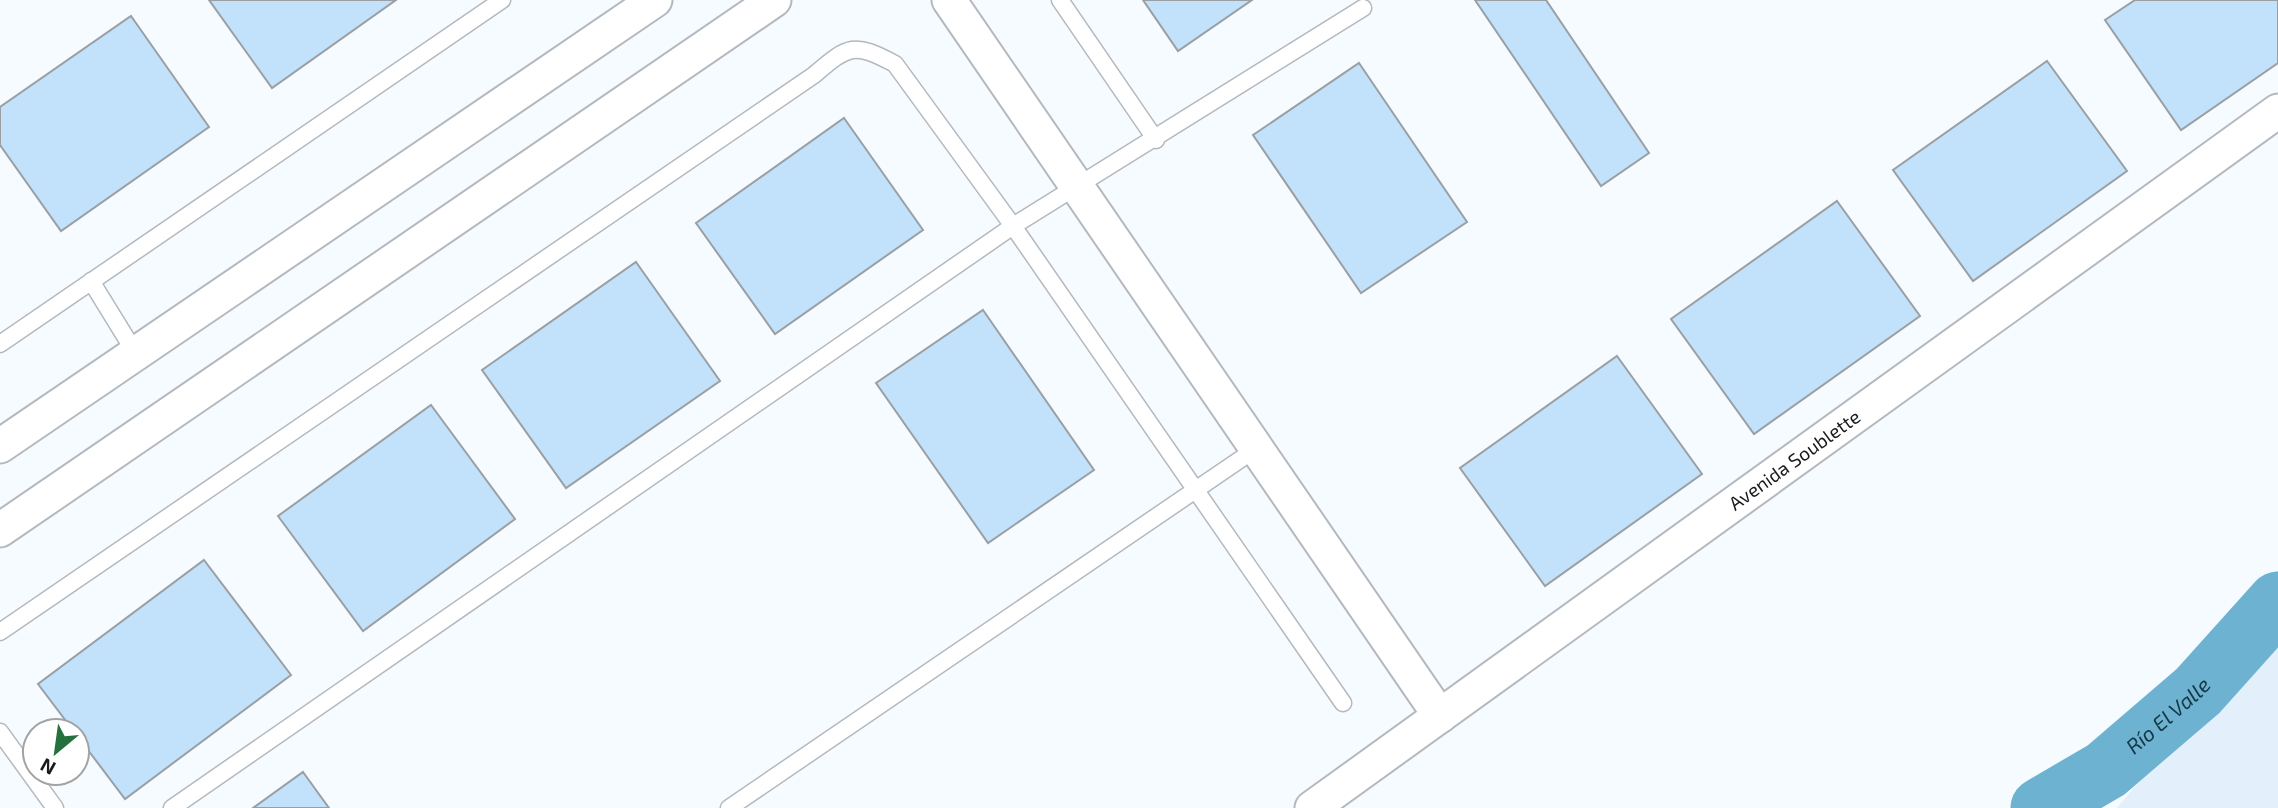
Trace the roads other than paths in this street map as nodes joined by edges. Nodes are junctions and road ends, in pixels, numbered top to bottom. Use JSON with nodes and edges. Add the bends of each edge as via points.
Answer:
{"nodes":[{"id":1,"x":502,"y":0,"type":"edge"},
{"id":2,"x":655,"y":0,"type":"edge"},
{"id":3,"x":774,"y":0,"type":"edge"},
{"id":4,"x":949,"y":0,"type":"edge"},
{"id":5,"x":1060,"y":0,"type":"edge"},
{"id":6,"x":1363,"y":8,"type":"dead end"},
{"id":7,"x":2278,"y":111,"type":"edge"},
{"id":8,"x":1156,"y":140,"type":"junction"},
{"id":9,"x":1078,"y":188,"type":"junction"},
{"id":10,"x":1013,"y":226,"type":"junction"},
{"id":11,"x":91,"y":281,"type":"junction"},
{"id":12,"x":0,"y":344,"type":"edge"},
{"id":13,"x":136,"y":354,"type":"junction"},
{"id":14,"x":0,"y":446,"type":"edge"},
{"id":15,"x":1257,"y":448,"type":"junction"},
{"id":16,"x":1195,"y":490,"type":"junction"},
{"id":17,"x":0,"y":530,"type":"edge"},
{"id":18,"x":0,"y":632,"type":"edge"},
{"id":19,"x":1343,"y":702,"type":"dead end"},
{"id":20,"x":1440,"y":716,"type":"junction"},
{"id":21,"x":0,"y":732,"type":"edge"},
{"id":22,"x":55,"y":808,"type":"edge"},
{"id":23,"x":172,"y":808,"type":"edge"},
{"id":24,"x":729,"y":808,"type":"edge"},
{"id":25,"x":1312,"y":808,"type":"edge"}],
"edges":[{"from":1,"to":11,"type":"lane"},
{"from":2,"to":13,"type":"street"},
{"from":3,"to":17,"type":"street"},
{"from":4,"to":9,"type":"street"},
{"from":5,"to":8,"type":"lane"},
{"from":6,"to":8,"type":"lane"},
{"from":7,"to":20,"type":"street","name":"Avenida Soublette"},
{"from":8,"to":9,"type":"lane"},
{"from":9,"to":10,"type":"lane"},
{"from":9,"to":15,"type":"street"},
{"from":10,"to":16,"type":"lane"},
{"from":10,"to":18,"type":"lane","via":[[895,64],[869,50],[842,51]]},
{"from":10,"to":23,"type":"lane"},
{"from":11,"to":12,"type":"lane"},
{"from":11,"to":13,"type":"lane"},
{"from":13,"to":14,"type":"street"},
{"from":15,"to":16,"type":"lane"},
{"from":15,"to":20,"type":"street"},
{"from":16,"to":19,"type":"lane"},
{"from":16,"to":24,"type":"lane"},
{"from":20,"to":25,"type":"street","name":"Avenida Soublette"},
{"from":21,"to":22,"type":"lane"}]}
